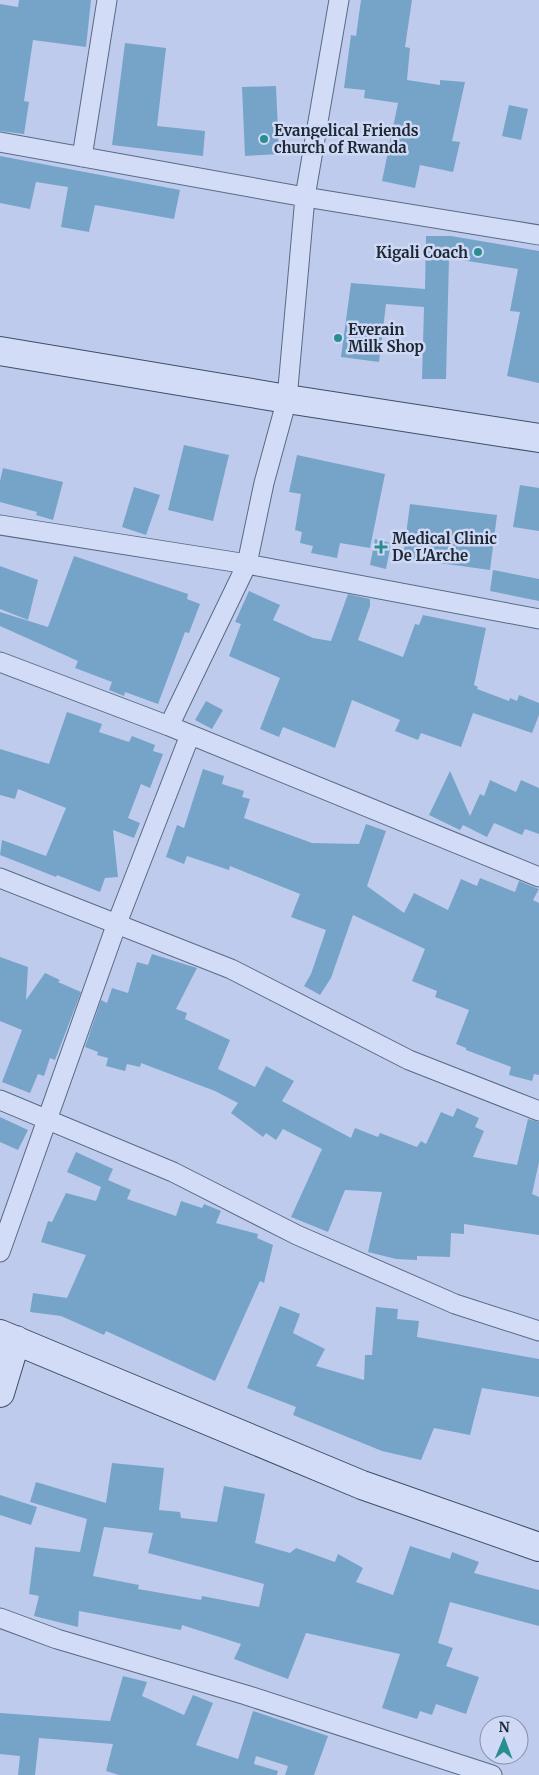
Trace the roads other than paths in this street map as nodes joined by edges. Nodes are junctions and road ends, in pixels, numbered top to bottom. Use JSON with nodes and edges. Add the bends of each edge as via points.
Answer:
{"nodes":[{"id":1,"x":107,"y":0,"type":"edge"},
{"id":2,"x":338,"y":0,"type":"edge"},
{"id":3,"x":0,"y":142,"type":"edge"},
{"id":4,"x":82,"y":157,"type":"junction"},
{"id":5,"x":305,"y":197,"type":"junction"},
{"id":6,"x":539,"y":235,"type":"edge"},
{"id":7,"x":0,"y":351,"type":"edge"},
{"id":8,"x":288,"y":399,"type":"junction"},
{"id":9,"x":539,"y":438,"type":"edge"},
{"id":10,"x":0,"y":525,"type":"edge"},
{"id":11,"x":247,"y":564,"type":"junction"},
{"id":12,"x":539,"y":619,"type":"edge"},
{"id":13,"x":0,"y":662,"type":"edge"},
{"id":14,"x":169,"y":726,"type":"junction"},
{"id":15,"x":190,"y":735,"type":"junction"},
{"id":16,"x":539,"y":877,"type":"edge"},
{"id":17,"x":0,"y":878,"type":"edge"},
{"id":18,"x":117,"y":923,"type":"junction"},
{"id":19,"x":0,"y":1100,"type":"edge"},
{"id":20,"x":539,"y":1111,"type":"edge"},
{"id":21,"x":47,"y":1119,"type":"junction"},
{"id":22,"x":0,"y":1252,"type":"edge"},
{"id":23,"x":539,"y":1331,"type":"edge"},
{"id":24,"x":8,"y":1337,"type":"edge"},
{"id":25,"x":0,"y":1393,"type":"edge"},
{"id":26,"x":539,"y":1547,"type":"edge"},
{"id":27,"x":0,"y":1618,"type":"edge"},
{"id":28,"x":492,"y":1775,"type":"edge"}],
"edges":[{"from":1,"to":4,"type":"street"},
{"from":2,"to":5,"type":"street"},
{"from":3,"to":4,"type":"street"},
{"from":4,"to":5,"type":"street"},
{"from":5,"to":6,"type":"street"},
{"from":5,"to":8,"type":"street"},
{"from":7,"to":8,"type":"street"},
{"from":8,"to":9,"type":"street"},
{"from":8,"to":11,"type":"street","via":[[264,483]]},
{"from":10,"to":11,"type":"street"},
{"from":11,"to":12,"type":"street"},
{"from":11,"to":14,"type":"street"},
{"from":13,"to":14,"type":"street"},
{"from":14,"to":15,"type":"street"},
{"from":15,"to":16,"type":"street"},
{"from":15,"to":18,"type":"street"},
{"from":17,"to":18,"type":"street"},
{"from":18,"to":20,"type":"street","via":[[231,969],[409,1060]]},
{"from":18,"to":21,"type":"street"},
{"from":19,"to":21,"type":"street"},
{"from":21,"to":22,"type":"street"},
{"from":21,"to":23,"type":"street","via":[[173,1172],[351,1260],[455,1304]]},
{"from":24,"to":25,"type":"street"},
{"from":24,"to":26,"type":"street","via":[[362,1485]]},
{"from":27,"to":28,"type":"street","via":[[57,1639],[246,1695]]}]}
